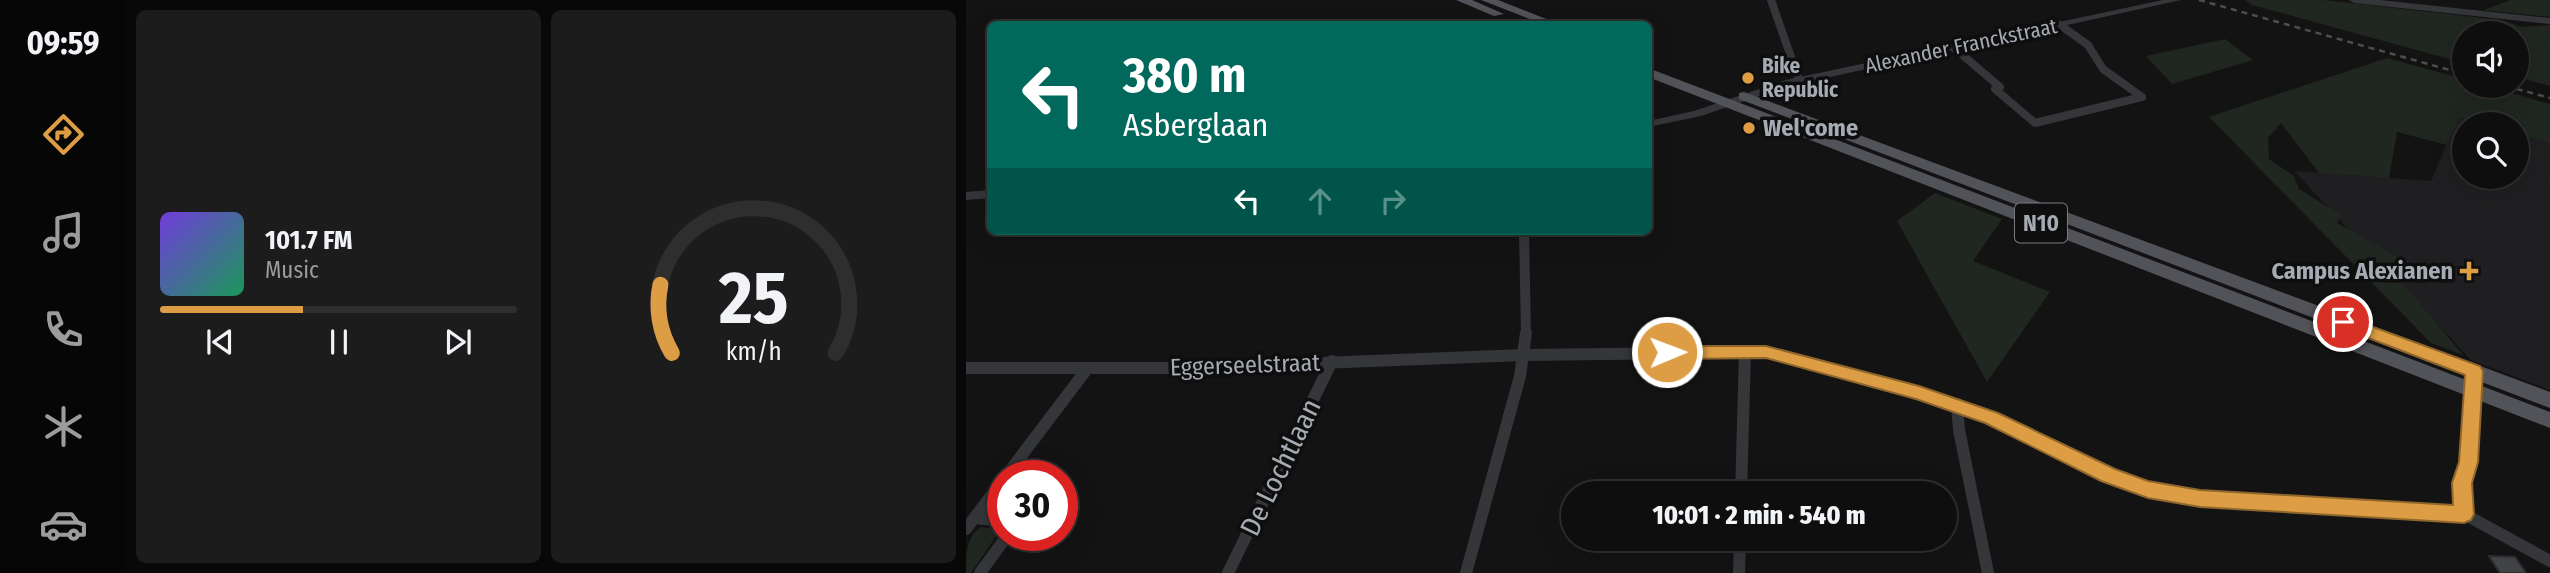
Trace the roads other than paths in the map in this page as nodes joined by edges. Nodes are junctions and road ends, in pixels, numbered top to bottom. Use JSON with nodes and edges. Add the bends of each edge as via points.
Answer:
{"nodes":[{"id":1,"x":1462,"y":0,"type":"edge"},
{"id":2,"x":1487,"y":0,"type":"edge"},
{"id":3,"x":1771,"y":0,"type":"edge"},
{"id":4,"x":2176,"y":0,"type":"edge"},
{"id":5,"x":2354,"y":0,"type":"edge"},
{"id":6,"x":2160,"y":1,"type":"edge"},
{"id":7,"x":1518,"y":21,"type":"edge"},
{"id":8,"x":1545,"y":21,"type":"edge"},
{"id":9,"x":2550,"y":21,"type":"edge"},
{"id":10,"x":2060,"y":25,"type":"junction"},
{"id":11,"x":1952,"y":47,"type":"junction"},
{"id":12,"x":1652,"y":62,"type":"edge"},
{"id":13,"x":1652,"y":73,"type":"edge"},
{"id":14,"x":1800,"y":80,"type":"junction"},
{"id":15,"x":1738,"y":100,"type":"junction"},
{"id":16,"x":1652,"y":123,"type":"edge"},
{"id":17,"x":987,"y":194,"type":"edge"},
{"id":18,"x":966,"y":196,"type":"edge"},
{"id":19,"x":1524,"y":235,"type":"edge"},
{"id":20,"x":1745,"y":351,"type":"junction"},
{"id":21,"x":1523,"y":355,"type":"junction"},
{"id":22,"x":1332,"y":361,"type":"junction"},
{"id":23,"x":966,"y":368,"type":"edge"},
{"id":24,"x":1087,"y":369,"type":"junction"},
{"id":25,"x":2474,"y":371,"type":"junction"},
{"id":26,"x":2475,"y":392,"type":"junction"},
{"id":27,"x":2550,"y":400,"type":"edge"},
{"id":28,"x":1957,"y":404,"type":"junction"},
{"id":29,"x":2550,"y":420,"type":"edge"},
{"id":30,"x":1018,"y":460,"type":"edge"},
{"id":31,"x":1741,"y":481,"type":"edge"},
{"id":32,"x":987,"y":500,"type":"edge"},
{"id":33,"x":2464,"y":514,"type":"junction"},
{"id":34,"x":970,"y":523,"type":"edge"},
{"id":35,"x":996,"y":551,"type":"edge"},
{"id":36,"x":1740,"y":551,"type":"edge"},
{"id":37,"x":2550,"y":561,"type":"edge"},
{"id":38,"x":980,"y":573,"type":"edge"},
{"id":39,"x":1228,"y":573,"type":"edge"},
{"id":40,"x":1466,"y":573,"type":"edge"},
{"id":41,"x":1739,"y":573,"type":"edge"},
{"id":42,"x":1987,"y":573,"type":"edge"}],
"edges":[{"from":1,"to":7,"type":"main road"},
{"from":2,"to":8,"type":"main road"},
{"from":3,"to":14,"type":"street"},
{"from":4,"to":6,"type":"street","name":"Alexander Franckstraat"},
{"from":5,"to":9,"type":"street"},
{"from":6,"to":10,"type":"street","name":"Alexander Franckstraat"},
{"from":10,"to":11,"type":"street","name":"Alexander Franckstraat"},
{"from":10,"to":11,"type":"street","via":[[2088,45],[2103,69],[2142,97],[2035,123]]},
{"from":11,"to":14,"type":"street","name":"Alexander Franckstraat"},
{"from":12,"to":15,"type":"main road","number":"N10"},
{"from":13,"to":15,"type":"main road","number":"N10"},
{"from":14,"to":15,"type":"street","name":"Alexander Franckstraat"},
{"from":15,"to":16,"type":"street","name":"Alexander Franckstraat"},
{"from":15,"to":25,"type":"main road","number":"N10"},
{"from":15,"to":26,"type":"main road","number":"N10"},
{"from":17,"to":18,"type":"street"},
{"from":19,"to":21,"type":"street"},
{"from":20,"to":21,"type":"street","name":"Eggerseelstraat"},
{"from":20,"to":28,"type":"street","name":"Eggerseelstraat","via":[[1766,352]]},
{"from":20,"to":31,"type":"street"},
{"from":21,"to":22,"type":"street","name":"Eggerseelstraat"},
{"from":21,"to":40,"type":"street"},
{"from":22,"to":24,"type":"street","name":"Eggerseelstraat"},
{"from":22,"to":39,"type":"street","name":"De Lochtlaan"},
{"from":23,"to":24,"type":"street","name":"Eggerseelstraat"},
{"from":24,"to":30,"type":"street"},
{"from":25,"to":26,"type":"street"},
{"from":25,"to":27,"type":"main road","number":"N10"},
{"from":26,"to":29,"type":"main road","number":"N10"},
{"from":26,"to":33,"type":"street","via":[[2462,483]]},
{"from":28,"to":33,"type":"street","name":"Eggerseelstraat","via":[[2148,489],[2200,498]]},
{"from":28,"to":42,"type":"street"},
{"from":32,"to":34,"type":"street"},
{"from":33,"to":37,"type":"street"},
{"from":35,"to":38,"type":"street"},
{"from":36,"to":41,"type":"street"}]}
